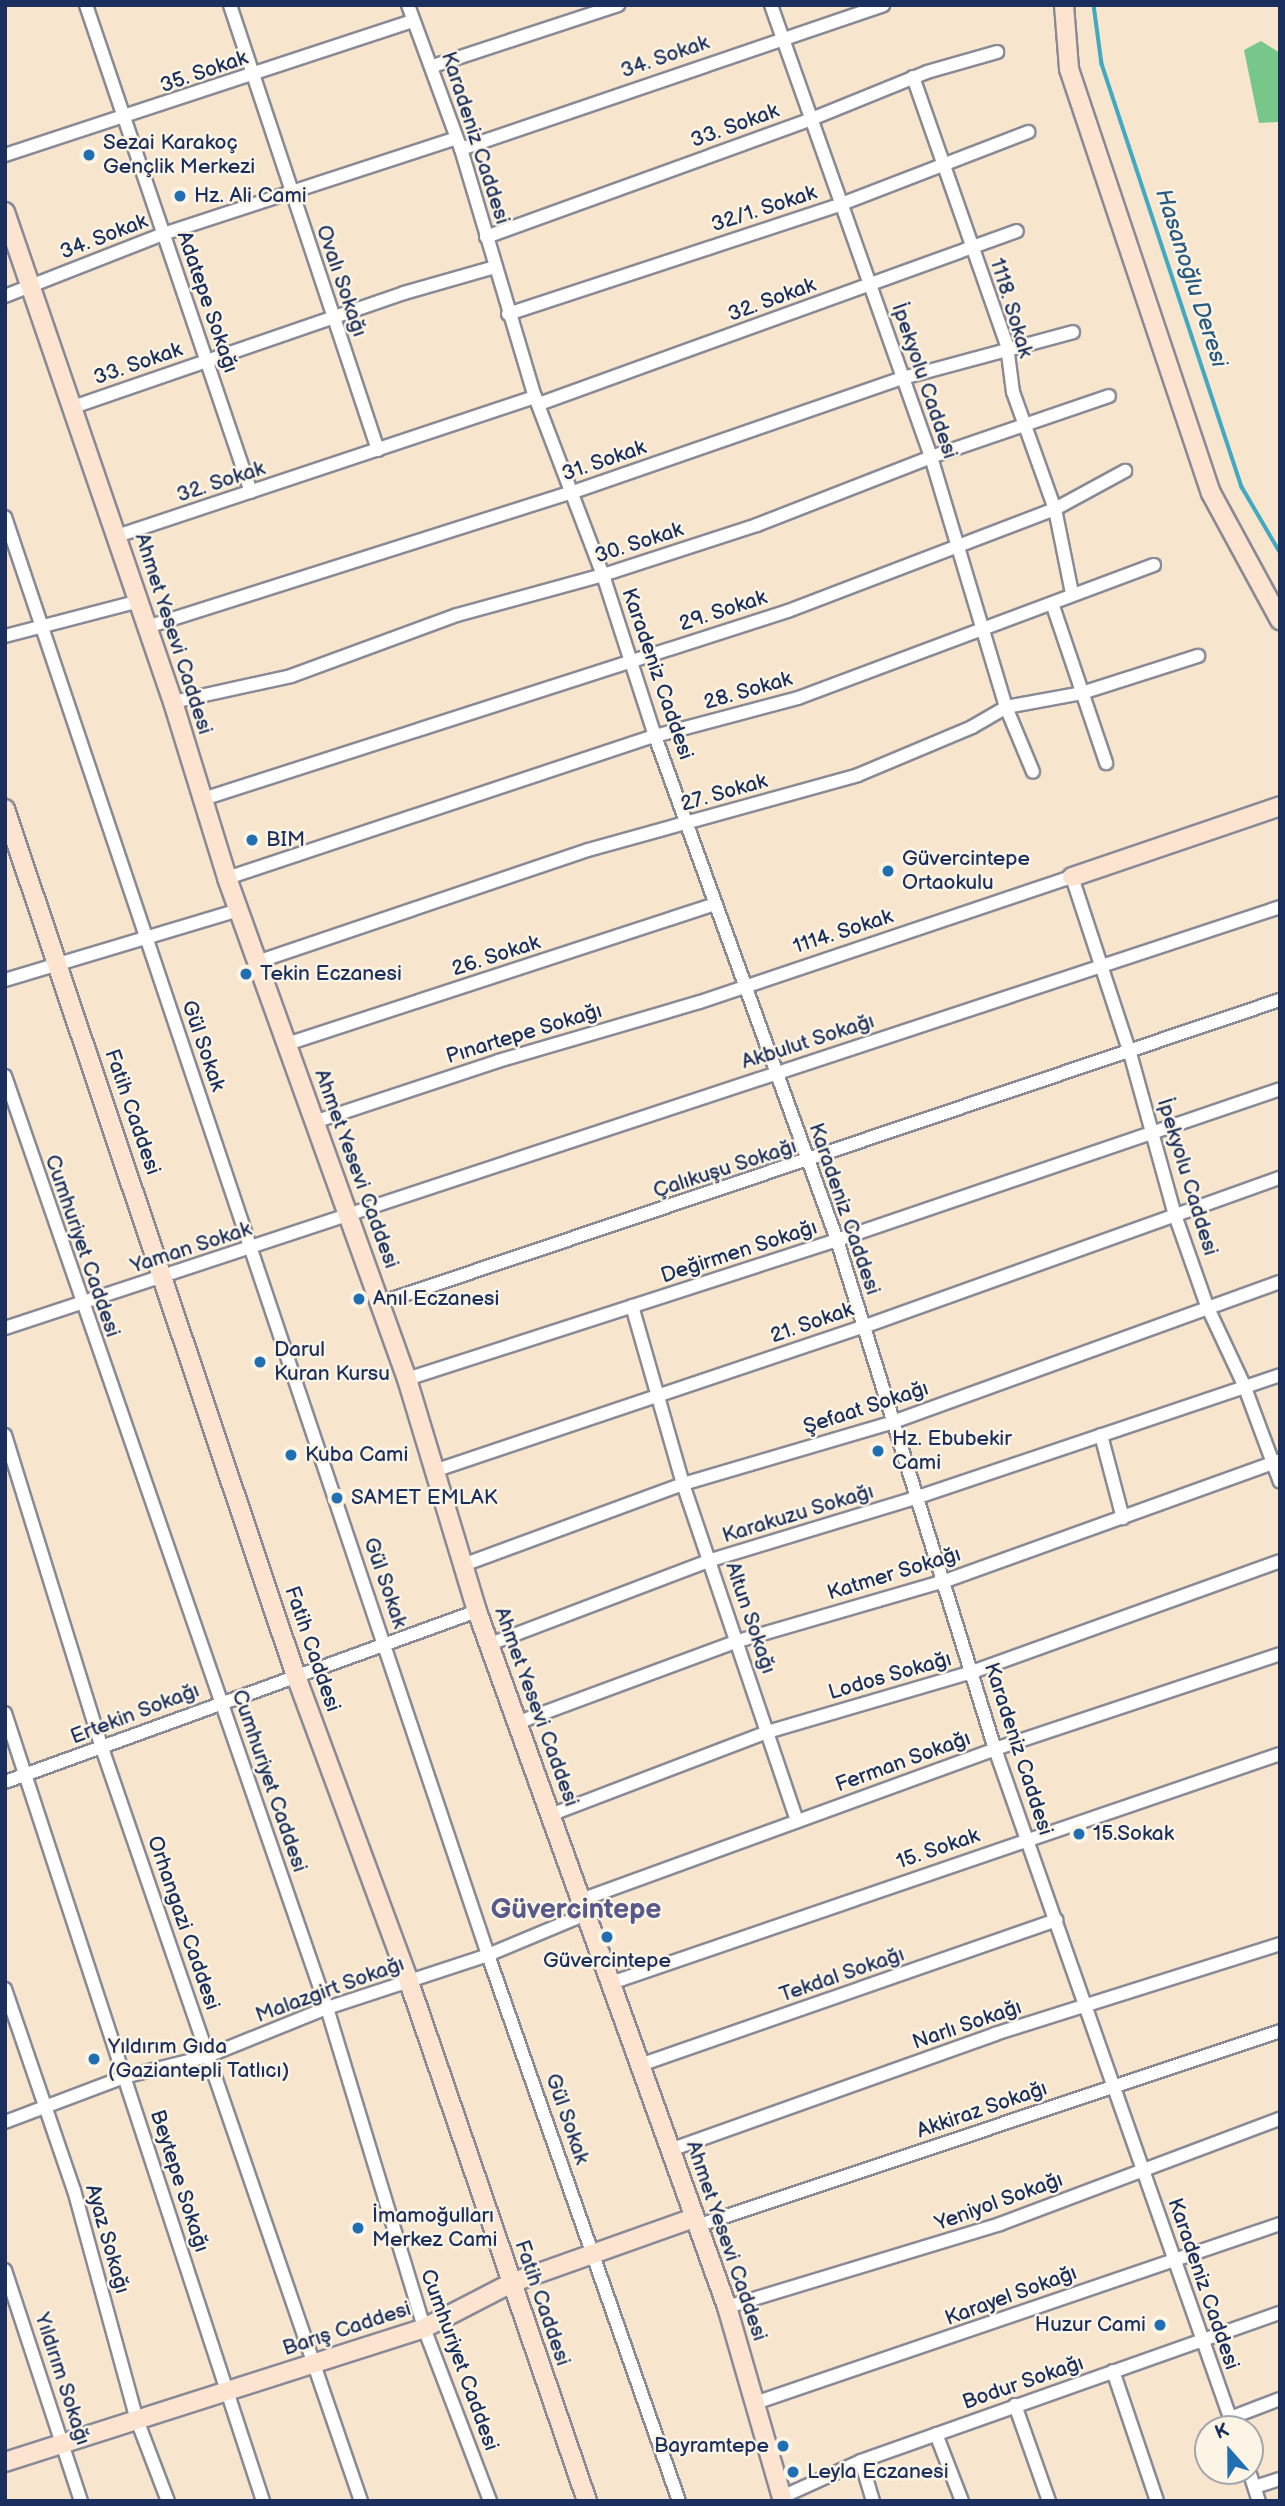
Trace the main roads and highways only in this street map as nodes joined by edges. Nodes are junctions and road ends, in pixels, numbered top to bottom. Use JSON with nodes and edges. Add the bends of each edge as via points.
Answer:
{"nodes":[{"id":1,"x":1063,"y":5,"type":"edge"},
{"id":2,"x":5,"y":212,"type":"edge"},
{"id":3,"x":1280,"y":620,"type":"edge"},
{"id":4,"x":1280,"y":806,"type":"edge"},
{"id":5,"x":5,"y":809,"type":"edge"},
{"id":6,"x":1072,"y":877,"type":"road end"},
{"id":7,"x":696,"y":2222,"type":"junction"},
{"id":8,"x":511,"y":2283,"type":"junction"},
{"id":9,"x":5,"y":2462,"type":"edge"},
{"id":10,"x":782,"y":2499,"type":"edge"},
{"id":11,"x":587,"y":2501,"type":"edge"}],
"edges":[{"from":1,"to":3,"type":"main road","via":[[1069,69],[1211,492]]},
{"from":2,"to":7,"type":"main road","name":"Ahmet Yesevi Caddesi","via":[[173,702],[227,878],[407,1379],[477,1611]]},
{"from":4,"to":6,"type":"main road"},
{"from":5,"to":8,"type":"main road","name":"Fatih Caddesi","via":[[296,1676],[409,1982]]},
{"from":7,"to":8,"type":"main road","name":"Barış Caddesi"},
{"from":7,"to":10,"type":"main road","name":"Ahmet Yesevi Caddesi","via":[[727,2307]]},
{"from":8,"to":9,"type":"main road","name":"Barış Caddesi","via":[[424,2328]]},
{"from":8,"to":11,"type":"main road","name":"Fatih Caddesi"}]}
